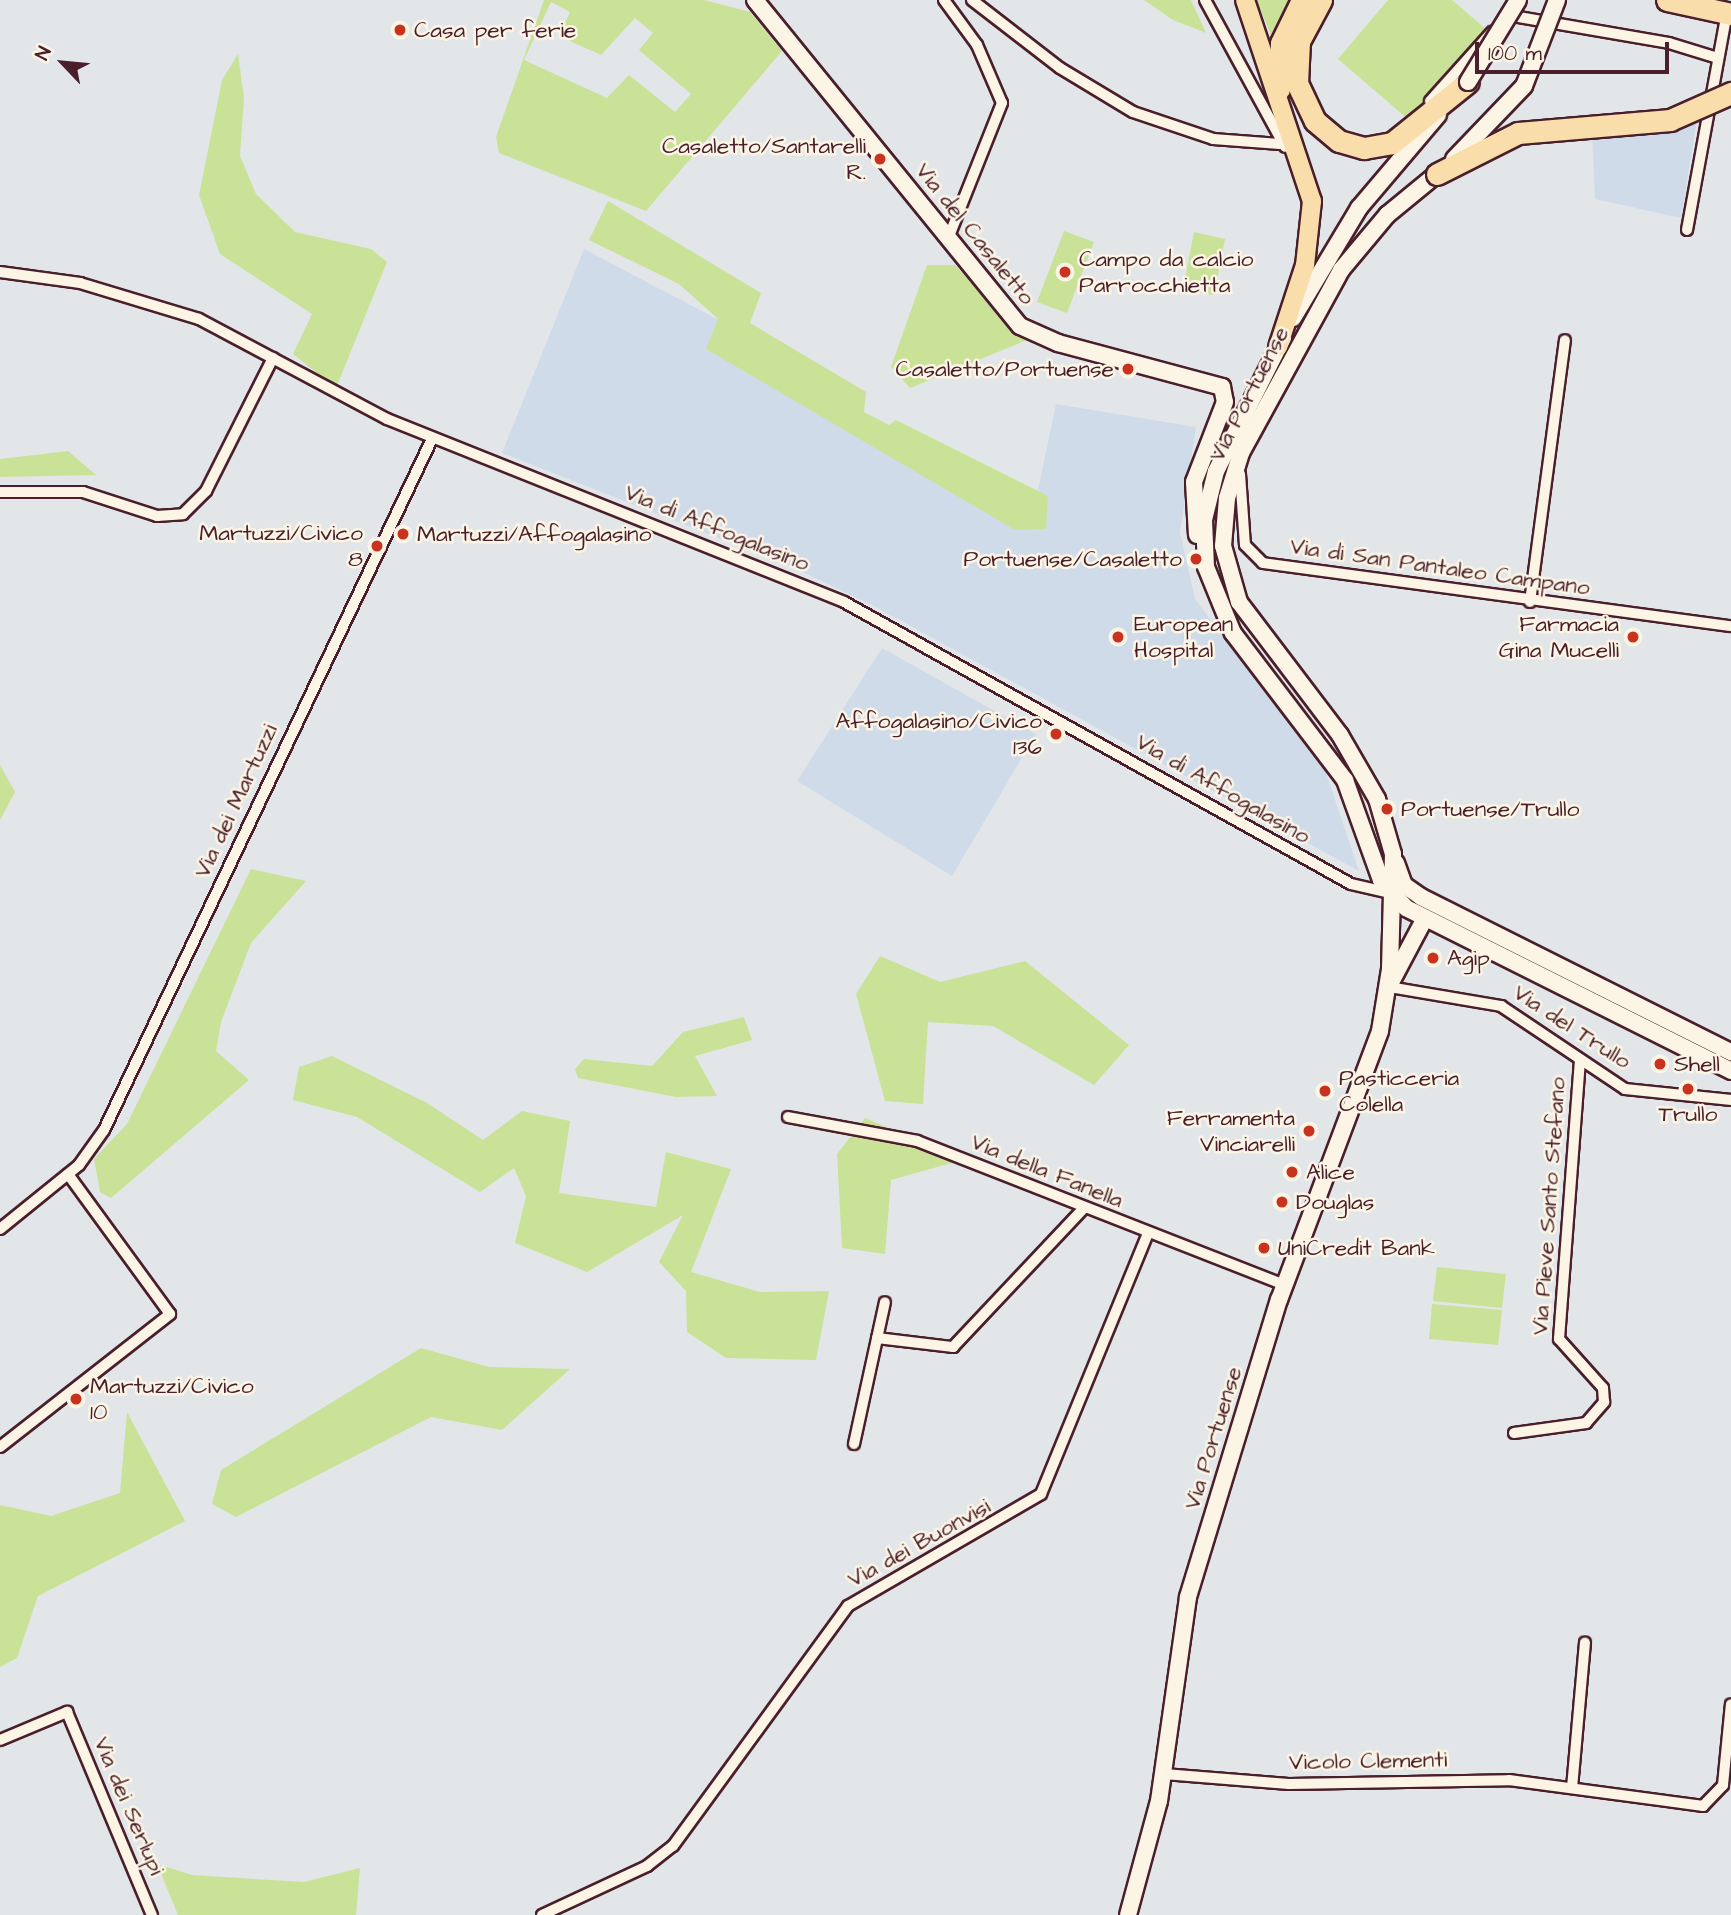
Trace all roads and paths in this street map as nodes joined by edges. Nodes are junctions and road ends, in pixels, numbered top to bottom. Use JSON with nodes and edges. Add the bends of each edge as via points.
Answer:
{"nodes":[{"id":1,"x":755,"y":0,"type":"edge"},
{"id":2,"x":944,"y":0,"type":"edge"},
{"id":3,"x":972,"y":0,"type":"edge"},
{"id":4,"x":1205,"y":0,"type":"edge"},
{"id":5,"x":1244,"y":0,"type":"edge"},
{"id":6,"x":1302,"y":0,"type":"edge"},
{"id":7,"x":1321,"y":0,"type":"edge"},
{"id":8,"x":1518,"y":0,"type":"edge"},
{"id":9,"x":1557,"y":0,"type":"edge"},
{"id":10,"x":1667,"y":0,"type":"edge"},
{"id":11,"x":1729,"y":13,"type":"edge"},
{"id":12,"x":1718,"y":58,"type":"junction"},
{"id":13,"x":1468,"y":82,"type":"junction"},
{"id":14,"x":1279,"y":89,"type":"junction"},
{"id":15,"x":1731,"y":93,"type":"edge"},
{"id":16,"x":1414,"y":118,"type":"dead end"},
{"id":17,"x":1280,"y":144,"type":"junction"},
{"id":18,"x":1303,"y":160,"type":"junction"},
{"id":19,"x":1437,"y":174,"type":"junction"},
{"id":20,"x":1687,"y":230,"type":"dead end"},
{"id":21,"x":948,"y":239,"type":"junction"},
{"id":22,"x":0,"y":272,"type":"edge"},
{"id":23,"x":1565,"y":340,"type":"dead end"},
{"id":24,"x":1278,"y":347,"type":"junction"},
{"id":25,"x":273,"y":358,"type":"junction"},
{"id":26,"x":432,"y":439,"type":"junction"},
{"id":27,"x":1241,"y":453,"type":"junction"},
{"id":28,"x":0,"y":492,"type":"edge"},
{"id":29,"x":1204,"y":555,"type":"junction"},
{"id":30,"x":1530,"y":602,"type":"junction"},
{"id":31,"x":1731,"y":626,"type":"edge"},
{"id":32,"x":1393,"y":854,"type":"junction"},
{"id":33,"x":1390,"y":893,"type":"junction"},
{"id":34,"x":1421,"y":897,"type":"junction"},
{"id":35,"x":1425,"y":918,"type":"junction"},
{"id":36,"x":1389,"y":987,"type":"junction"},
{"id":37,"x":1625,"y":999,"type":"junction"},
{"id":38,"x":1616,"y":1014,"type":"junction"},
{"id":39,"x":1731,"y":1052,"type":"edge"},
{"id":40,"x":1580,"y":1061,"type":"junction"},
{"id":41,"x":1731,"y":1071,"type":"edge"},
{"id":42,"x":1731,"y":1100,"type":"edge"},
{"id":43,"x":788,"y":1117,"type":"dead end"},
{"id":44,"x":68,"y":1174,"type":"junction"},
{"id":45,"x":1085,"y":1207,"type":"junction"},
{"id":46,"x":0,"y":1229,"type":"edge"},
{"id":47,"x":1147,"y":1234,"type":"junction"},
{"id":48,"x":1285,"y":1285,"type":"junction"},
{"id":49,"x":885,"y":1302,"type":"dead end"},
{"id":50,"x":877,"y":1338,"type":"junction"},
{"id":51,"x":1514,"y":1433,"type":"dead end"},
{"id":52,"x":854,"y":1444,"type":"dead end"},
{"id":53,"x":0,"y":1447,"type":"edge"},
{"id":54,"x":1585,"y":1643,"type":"dead end"},
{"id":55,"x":1731,"y":1704,"type":"edge"},
{"id":56,"x":0,"y":1740,"type":"edge"},
{"id":57,"x":1164,"y":1774,"type":"junction"},
{"id":58,"x":1572,"y":1788,"type":"junction"},
{"id":59,"x":152,"y":1915,"type":"edge"},
{"id":60,"x":542,"y":1915,"type":"edge"},
{"id":61,"x":1128,"y":1915,"type":"edge"}],
"edges":[{"from":1,"to":21,"type":"main road","name":"Via del Casaletto"},
{"from":2,"to":21,"type":"street","via":[[983,55],[1002,103]]},
{"from":3,"to":17,"type":"street","via":[[1078,80],[1142,116],[1247,145]]},
{"from":4,"to":17,"type":"street","via":[[1255,85]]},
{"from":5,"to":14,"type":"main road"},
{"from":6,"to":14,"type":"highway","via":[[1281,43]]},
{"from":7,"to":13,"type":"highway","via":[[1299,41],[1297,83],[1315,121],[1345,144],[1392,143]]},
{"from":8,"to":13,"type":"main road","name":"Via Portuense","bridge":true},
{"from":9,"to":19,"type":"main road","name":"Via Portuense","bridge":true,"via":[[1524,86]]},
{"from":10,"to":11,"type":"highway"},
{"from":11,"to":12,"type":"street"},
{"from":12,"to":16,"type":"street","via":[[1513,12]]},
{"from":12,"to":20,"type":"street"},
{"from":13,"to":24,"type":"main road","name":"Via Portuense","via":[[1333,247]]},
{"from":14,"to":18,"type":"main road"},
{"from":15,"to":19,"type":"highway","bridge":true,"via":[[1670,120],[1518,134]]},
{"from":17,"to":18,"type":"street"},
{"from":18,"to":24,"type":"main road","via":[[1312,201],[1310,243]]},
{"from":19,"to":27,"type":"main road","name":"Via Portuense","via":[[1354,253]]},
{"from":21,"to":29,"type":"main road","name":"Via del Casaletto","via":[[1028,331],[1222,387],[1225,402],[1193,493]]},
{"from":22,"to":25,"type":"street","name":"Via di Affogalasino","via":[[80,283],[187,314]]},
{"from":23,"to":30,"type":"street"},
{"from":24,"to":29,"type":"main road","name":"Via Portuense","via":[[1216,471],[1204,520]]},
{"from":25,"to":26,"type":"street","name":"Via di Affogalasino"},
{"from":25,"to":28,"type":"street","via":[[211,482],[183,514],[157,516],[83,492]]},
{"from":26,"to":33,"type":"street","name":"Via di Affogalasino","via":[[844,602],[1351,884]]},
{"from":26,"to":44,"type":"street","name":"Via dei Martuzzi","via":[[104,1130]]},
{"from":27,"to":30,"type":"street","name":"Via di San Pantaleo Campano","via":[[1242,532],[1246,550],[1259,562]]},
{"from":27,"to":32,"type":"main road","name":"Via Portuense","via":[[1223,534],[1235,594],[1259,635],[1359,763]]},
{"from":29,"to":33,"type":"main road","name":"Via Portuense","via":[[1233,633],[1345,780]]},
{"from":30,"to":31,"type":"street","name":"Via di San Pantaleo Campano"},
{"from":32,"to":33,"type":"main road","name":"Via Portuense"},
{"from":32,"to":34,"type":"main road","name":"Via del Trullo","via":[[1404,885]]},
{"from":33,"to":34,"type":"main road","name":"Via del Trullo"},
{"from":33,"to":35,"type":"main road","name":"Via del Trullo"},
{"from":33,"to":36,"type":"main road","name":"Via Portuense"},
{"from":34,"to":37,"type":"main road","name":"Via del Trullo"},
{"from":35,"to":36,"type":"main road","name":"Via Portuense"},
{"from":35,"to":38,"type":"main road","name":"Via del Trullo"},
{"from":36,"to":40,"type":"street","name":"Via del Trullo","via":[[1501,1006]]},
{"from":36,"to":48,"type":"main road","name":"Via Portuense","via":[[1376,1043]]},
{"from":37,"to":38,"type":"street","name":"Via del Trullo"},
{"from":37,"to":39,"type":"main road","name":"Via del Trullo"},
{"from":38,"to":41,"type":"main road","name":"Via del Trullo"},
{"from":40,"to":42,"type":"street","name":"Via del Trullo","via":[[1637,1093]]},
{"from":40,"to":51,"type":"street","name":"Via Pieve Santo Stefano","via":[[1559,1339],[1603,1388],[1604,1402],[1586,1423]]},
{"from":43,"to":45,"type":"street","name":"Via della Fanella","via":[[917,1141]]},
{"from":44,"to":46,"type":"street","name":"Via dei Martuzzi"},
{"from":44,"to":53,"type":"street","via":[[170,1314]]},
{"from":45,"to":47,"type":"street","name":"Via della Fanella"},
{"from":45,"to":50,"type":"street","via":[[953,1347]]},
{"from":47,"to":48,"type":"street","name":"Via della Fanella"},
{"from":47,"to":60,"type":"street","name":"Via dei Buonvisi","via":[[1051,1479],[1037,1498],[848,1606],[673,1846],[647,1867]]},
{"from":48,"to":57,"type":"main road","name":"Via Portuense","via":[[1188,1597]]},
{"from":49,"to":50,"type":"street"},
{"from":50,"to":52,"type":"street"},
{"from":54,"to":58,"type":"street"},
{"from":55,"to":58,"type":"street","name":"Vicolo Clementi","via":[[1724,1785],[1709,1805]]},
{"from":56,"to":59,"type":"street","name":"Via dei Serlupi","via":[[67,1713]]},
{"from":57,"to":58,"type":"street","name":"Vicolo Clementi","via":[[1289,1784],[1508,1780]]},
{"from":57,"to":61,"type":"main road","name":"Via Portuense"}]}
